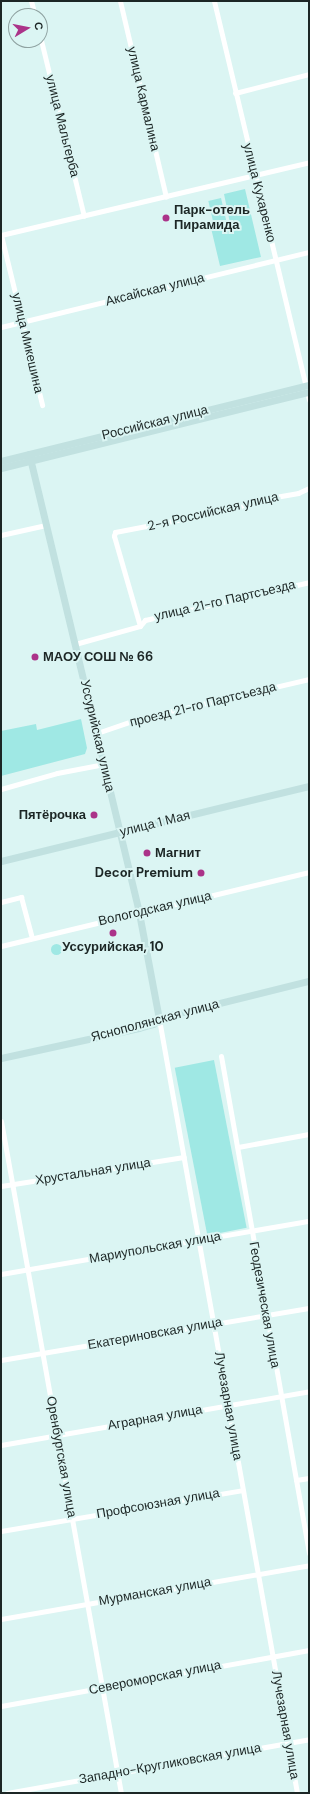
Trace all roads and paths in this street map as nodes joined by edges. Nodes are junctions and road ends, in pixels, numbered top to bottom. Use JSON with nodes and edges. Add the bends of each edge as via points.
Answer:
{"nodes":[{"id":1,"x":120,"y":1,"type":"edge"},
{"id":2,"x":214,"y":1,"type":"edge"},
{"id":3,"x":43,"y":48,"type":"edge"},
{"id":4,"x":309,"y":74,"type":"edge"},
{"id":5,"x":235,"y":93,"type":"junction"},
{"id":6,"x":309,"y":162,"type":"edge"},
{"id":7,"x":254,"y":175,"type":"junction"},
{"id":8,"x":166,"y":196,"type":"junction"},
{"id":9,"x":84,"y":216,"type":"junction"},
{"id":10,"x":1,"y":235,"type":"edge"},
{"id":11,"x":309,"y":252,"type":"edge"},
{"id":12,"x":276,"y":260,"type":"junction"},
{"id":13,"x":22,"y":322,"type":"junction"},
{"id":14,"x":1,"y":327,"type":"edge"},
{"id":15,"x":308,"y":391,"type":"edge"},
{"id":16,"x":42,"y":406,"type":"dead end"},
{"id":17,"x":30,"y":457,"type":"junction"},
{"id":18,"x":1,"y":461,"type":"edge"},
{"id":19,"x":1,"y":468,"type":"edge"},
{"id":20,"x":309,"y":488,"type":"edge"},
{"id":21,"x":46,"y":525,"type":"junction"},
{"id":22,"x":1,"y":535,"type":"edge"},
{"id":23,"x":309,"y":582,"type":"edge"},
{"id":24,"x":140,"y":626,"type":"junction"},
{"id":25,"x":75,"y":644,"type":"junction"},
{"id":26,"x":309,"y":679,"type":"edge"},
{"id":27,"x":97,"y":733,"type":"junction"},
{"id":28,"x":104,"y":764,"type":"junction"},
{"id":29,"x":309,"y":786,"type":"edge"},
{"id":30,"x":1,"y":789,"type":"edge"},
{"id":31,"x":119,"y":832,"type":"junction"},
{"id":32,"x":1,"y":861,"type":"edge"},
{"id":33,"x":309,"y":872,"type":"edge"},
{"id":34,"x":1,"y":902,"type":"edge"},
{"id":35,"x":139,"y":913,"type":"junction"},
{"id":36,"x":32,"y":938,"type":"junction"},
{"id":37,"x":1,"y":946,"type":"edge"},
{"id":38,"x":309,"y":981,"type":"edge"},
{"id":39,"x":159,"y":1019,"type":"junction"},
{"id":40,"x":221,"y":1056,"type":"dead end"},
{"id":41,"x":1,"y":1058,"type":"edge"},
{"id":42,"x":1,"y":1122,"type":"edge"},
{"id":43,"x":309,"y":1134,"type":"edge"},
{"id":44,"x":238,"y":1147,"type":"junction"},
{"id":45,"x":184,"y":1157,"type":"junction"},
{"id":46,"x":12,"y":1184,"type":"junction"},
{"id":47,"x":1,"y":1186,"type":"edge"},
{"id":48,"x":309,"y":1221,"type":"edge"},
{"id":49,"x":251,"y":1231,"type":"junction"},
{"id":50,"x":200,"y":1240,"type":"junction"},
{"id":51,"x":28,"y":1270,"type":"junction"},
{"id":52,"x":1,"y":1274,"type":"edge"},
{"id":53,"x":309,"y":1308,"type":"edge"},
{"id":54,"x":266,"y":1316,"type":"junction"},
{"id":55,"x":214,"y":1324,"type":"junction"},
{"id":56,"x":42,"y":1353,"type":"junction"},
{"id":57,"x":1,"y":1360,"type":"edge"},
{"id":58,"x":309,"y":1391,"type":"edge"},
{"id":59,"x":281,"y":1396,"type":"junction"},
{"id":60,"x":228,"y":1405,"type":"junction"},
{"id":61,"x":57,"y":1436,"type":"junction"},
{"id":62,"x":1,"y":1445,"type":"edge"},
{"id":63,"x":309,"y":1478,"type":"edge"},
{"id":64,"x":296,"y":1480,"type":"junction"},
{"id":65,"x":244,"y":1490,"type":"junction"},
{"id":66,"x":72,"y":1519,"type":"junction"},
{"id":67,"x":1,"y":1531,"type":"edge"},
{"id":68,"x":309,"y":1553,"type":"edge"},
{"id":69,"x":309,"y":1565,"type":"edge"},
{"id":70,"x":259,"y":1574,"type":"junction"},
{"id":71,"x":87,"y":1603,"type":"junction"},
{"id":72,"x":1,"y":1619,"type":"edge"},
{"id":73,"x":309,"y":1650,"type":"edge"},
{"id":74,"x":274,"y":1656,"type":"junction"},
{"id":75,"x":102,"y":1688,"type":"junction"},
{"id":76,"x":1,"y":1706,"type":"edge"},
{"id":77,"x":309,"y":1739,"type":"edge"},
{"id":78,"x":288,"y":1743,"type":"junction"},
{"id":79,"x":117,"y":1773,"type":"junction"},
{"id":80,"x":8,"y":1793,"type":"edge"},
{"id":81,"x":121,"y":1793,"type":"edge"},
{"id":82,"x":297,"y":1793,"type":"edge"}],
"edges":[{"from":1,"to":8,"type":"street","name":"улица Кармалина"},
{"from":2,"to":5,"type":"street","name":"улица Кухаренко"},
{"from":3,"to":9,"type":"street","name":"улица Мальгерба"},
{"from":4,"to":5,"type":"street"},
{"from":5,"to":7,"type":"street","name":"улица Кухаренко"},
{"from":6,"to":7,"type":"street"},
{"from":7,"to":8,"type":"street"},
{"from":7,"to":12,"type":"street","name":"улица Кухаренко"},
{"from":8,"to":9,"type":"street"},
{"from":9,"to":10,"type":"street"},
{"from":10,"to":13,"type":"street","name":"улица Микешина"},
{"from":11,"to":12,"type":"street","name":"Аксайская улица"},
{"from":12,"to":13,"type":"street","name":"Аксайская улица"},
{"from":12,"to":15,"type":"street","name":"улица Кухаренко"},
{"from":13,"to":14,"type":"street","name":"Аксайская улица"},
{"from":13,"to":16,"type":"street","name":"улица Микешина"},
{"from":15,"to":17,"type":"street","name":"Российская улица"},
{"from":17,"to":18,"type":"street","name":"Российская улица"},
{"from":17,"to":19,"type":"street","name":"Российская улица"},
{"from":17,"to":21,"type":"street","name":"Уссурийская улица"},
{"from":20,"to":24,"type":"street","name":"2-я Российская улица","via":[[298,493],[258,500],[236,509],[115,532]]},
{"from":21,"to":22,"type":"street"},
{"from":21,"to":25,"type":"street","name":"Уссурийская улица"},
{"from":23,"to":24,"type":"street","name":"улица 21-го Партсъезда","via":[[145,620]]},
{"from":24,"to":25,"type":"street","name":"улица 21-го Партсъезда"},
{"from":25,"to":27,"type":"street","name":"Уссурийская улица"},
{"from":26,"to":27,"type":"street","name":"проезд 21-го Партсъезда","via":[[134,720]]},
{"from":27,"to":28,"type":"street","name":"Уссурийская улица"},
{"from":28,"to":30,"type":"street","via":[[57,773]]},
{"from":28,"to":31,"type":"street","name":"Уссурийская улица"},
{"from":29,"to":31,"type":"street","name":"улица 1 Мая"},
{"from":31,"to":32,"type":"street","name":"улица 1 Мая"},
{"from":31,"to":35,"type":"street","name":"Уссурийская улица"},
{"from":33,"to":35,"type":"street","name":"Вологодская улица"},
{"from":34,"to":36,"type":"street","via":[[21,897]]},
{"from":35,"to":36,"type":"street","name":"Вологодская улица"},
{"from":35,"to":39,"type":"street","name":"Уссурийская улица"},
{"from":36,"to":37,"type":"street","name":"Вологодская улица"},
{"from":38,"to":39,"type":"street","name":"Яснополянская улица"},
{"from":39,"to":41,"type":"street","name":"Яснополянская улица","via":[[153,1024],[139,1028]]},
{"from":39,"to":45,"type":"street","name":"Лучезарная улица"},
{"from":40,"to":44,"type":"street","name":"Геодезическая улица"},
{"from":42,"to":46,"type":"street","name":"Оренбургская улица"},
{"from":43,"to":44,"type":"street"},
{"from":44,"to":49,"type":"street","name":"Геодезическая улица"},
{"from":45,"to":46,"type":"street","name":"Хрустальная улица"},
{"from":45,"to":50,"type":"street","name":"Лучезарная улица"},
{"from":46,"to":47,"type":"street","name":"Хрустальная улица"},
{"from":46,"to":51,"type":"street","name":"Оренбургская улица"},
{"from":48,"to":49,"type":"street","name":"Мариупольская улица"},
{"from":49,"to":50,"type":"street","name":"Мариупольская улица"},
{"from":49,"to":54,"type":"street","name":"Геодезическая улица"},
{"from":50,"to":51,"type":"street","name":"Мариупольская улица"},
{"from":50,"to":55,"type":"street","name":"Лучезарная улица"},
{"from":51,"to":52,"type":"street","name":"Мариупольская улица"},
{"from":51,"to":56,"type":"street","name":"Оренбургская улица"},
{"from":53,"to":54,"type":"street","name":"Екатериновская улица"},
{"from":54,"to":55,"type":"street","name":"Екатериновская улица"},
{"from":54,"to":59,"type":"street","name":"Геодезическая улица"},
{"from":55,"to":56,"type":"street","name":"Екатериновская улица"},
{"from":55,"to":60,"type":"street","name":"Лучезарная улица"},
{"from":56,"to":57,"type":"street","name":"Екатериновская улица"},
{"from":56,"to":61,"type":"street","name":"Оренбургская улица"},
{"from":58,"to":59,"type":"street","name":"Аграрная улица"},
{"from":59,"to":60,"type":"street","name":"Аграрная улица"},
{"from":59,"to":64,"type":"street","name":"Геодезическая улица"},
{"from":60,"to":61,"type":"street","name":"Аграрная улица"},
{"from":60,"to":65,"type":"street","name":"Лучезарная улица"},
{"from":61,"to":62,"type":"street","name":"Аграрная улица"},
{"from":61,"to":66,"type":"street","name":"Оренбургская улица"},
{"from":63,"to":64,"type":"street"},
{"from":64,"to":68,"type":"street","name":"Геодезическая улица"},
{"from":65,"to":66,"type":"street","name":"Профсоюзная улица"},
{"from":65,"to":70,"type":"street","name":"Лучезарная улица"},
{"from":66,"to":67,"type":"street","name":"Профсоюзная улица"},
{"from":66,"to":71,"type":"street","name":"Оренбургская улица"},
{"from":69,"to":70,"type":"street","name":"Мурманская улица"},
{"from":70,"to":71,"type":"street","name":"Мурманская улица"},
{"from":70,"to":74,"type":"street","name":"Лучезарная улица"},
{"from":71,"to":72,"type":"street","name":"Мурманская улица"},
{"from":71,"to":75,"type":"street","name":"Оренбургская улица"},
{"from":73,"to":74,"type":"street","name":"Североморская улица"},
{"from":74,"to":75,"type":"street","name":"Североморская улица"},
{"from":74,"to":78,"type":"street","name":"Лучезарная улица"},
{"from":75,"to":76,"type":"street","name":"Североморская улица"},
{"from":75,"to":79,"type":"street","name":"Оренбургская улица"},
{"from":77,"to":78,"type":"street","name":"Западно-Кругликовская улица"},
{"from":78,"to":79,"type":"street","name":"Западно-Кругликовская улица"},
{"from":78,"to":82,"type":"street","name":"Лучезарная улица"},
{"from":79,"to":80,"type":"street","name":"Западно-Кругликовская улица"},
{"from":79,"to":81,"type":"street","name":"Оренбургская улица"}]}
